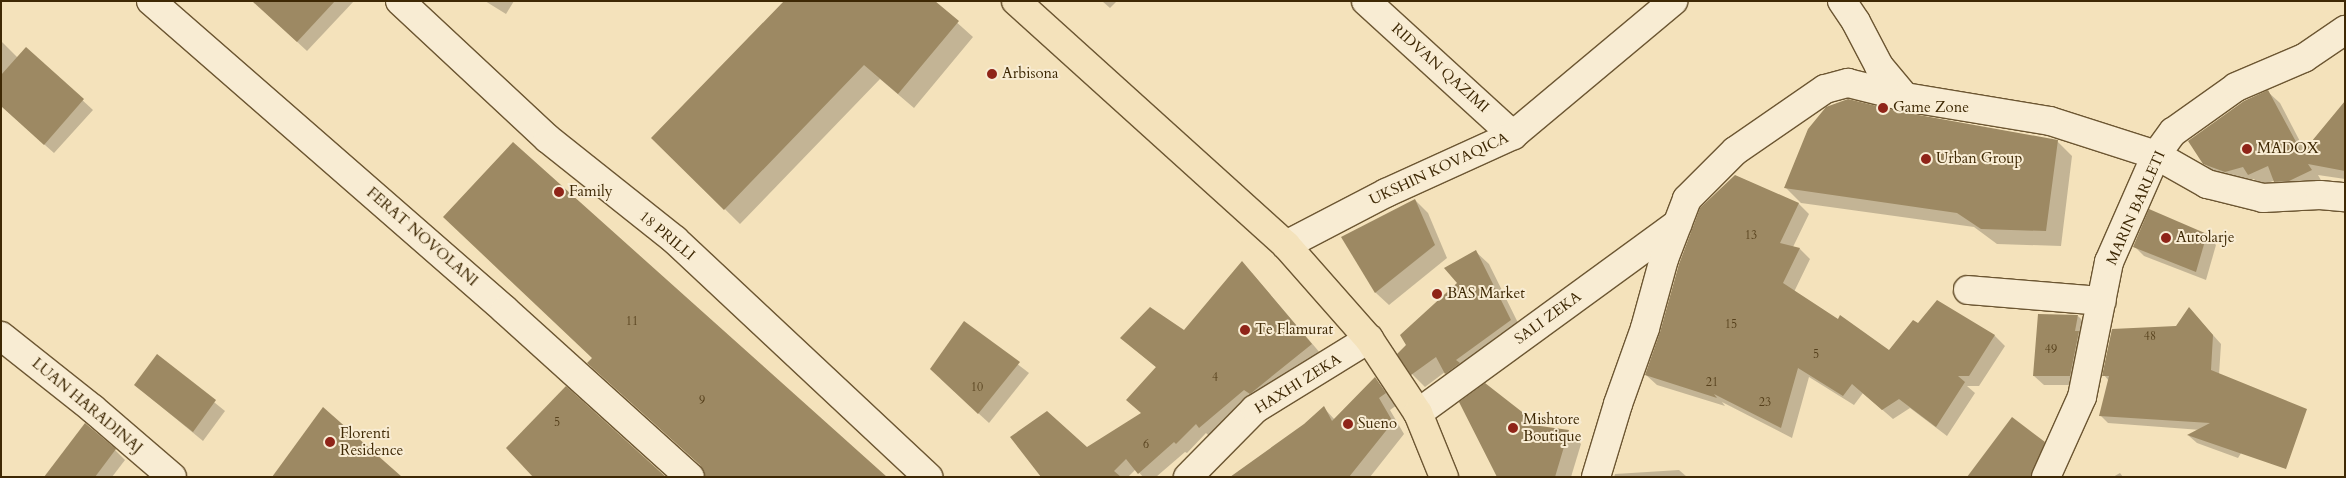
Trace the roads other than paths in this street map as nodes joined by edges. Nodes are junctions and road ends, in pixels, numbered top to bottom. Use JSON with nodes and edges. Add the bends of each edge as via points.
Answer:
{"nodes":[{"id":1,"x":151,"y":1,"type":"edge"},
{"id":2,"x":400,"y":1,"type":"edge"},
{"id":3,"x":1016,"y":1,"type":"edge"},
{"id":4,"x":1366,"y":1,"type":"edge"},
{"id":5,"x":1673,"y":1,"type":"edge"},
{"id":6,"x":1842,"y":1,"type":"edge"},
{"id":7,"x":2345,"y":30,"type":"edge"},
{"id":8,"x":1905,"y":97,"type":"junction"},
{"id":9,"x":1513,"y":135,"type":"junction"},
{"id":10,"x":2156,"y":155,"type":"junction"},
{"id":11,"x":2345,"y":197,"type":"edge"},
{"id":12,"x":1677,"y":224,"type":"junction"},
{"id":13,"x":1286,"y":245,"type":"junction"},
{"id":14,"x":1968,"y":290,"type":"dead end"},
{"id":15,"x":2102,"y":301,"type":"junction"},
{"id":16,"x":1,"y":336,"type":"edge"},
{"id":17,"x":1369,"y":339,"type":"junction"},
{"id":18,"x":1418,"y":413,"type":"junction"},
{"id":19,"x":172,"y":477,"type":"edge"},
{"id":20,"x":690,"y":477,"type":"edge"},
{"id":21,"x":928,"y":477,"type":"edge"},
{"id":22,"x":1188,"y":477,"type":"edge"},
{"id":23,"x":1444,"y":477,"type":"edge"},
{"id":24,"x":1596,"y":477,"type":"edge"},
{"id":25,"x":2046,"y":477,"type":"edge"}],
"edges":[{"from":1,"to":20,"type":"street","name":"FERAT NOVOLANI","via":[[505,310]]},
{"from":2,"to":21,"type":"street","name":"18 PRILLI","via":[[548,139],[675,240]]},
{"from":3,"to":13,"type":"main road"},
{"from":4,"to":9,"type":"street","name":"RIDVAN QAZIMI"},
{"from":5,"to":9,"type":"street","name":"UKSHIN KOVAQICA"},
{"from":6,"to":8,"type":"street","via":[[1879,66]]},
{"from":7,"to":10,"type":"street","name":"MARIN BARLETI","via":[[2304,58],[2236,87],[2174,132]]},
{"from":8,"to":10,"type":"street","via":[[2050,121]]},
{"from":8,"to":12,"type":"street","via":[[1848,83],[1825,89],[1735,151],[1687,199]]},
{"from":9,"to":13,"type":"street","name":"UKSHIN KOVAQICA","via":[[1386,193]]},
{"from":10,"to":11,"type":"street","via":[[2207,184],[2263,198]]},
{"from":10,"to":15,"type":"street","name":"MARIN BARLETI","via":[[2109,262]]},
{"from":12,"to":18,"type":"street","name":"SALI ZEKA"},
{"from":12,"to":24,"type":"street"},
{"from":13,"to":17,"type":"main road"},
{"from":14,"to":15,"type":"street"},
{"from":15,"to":25,"type":"street","name":"MARIN BARLETI","via":[[2082,397]]},
{"from":16,"to":19,"type":"street","name":"LUAN HARADINAJ"},
{"from":17,"to":18,"type":"main road"},
{"from":17,"to":22,"type":"street","name":"HAXHI ZEKA","via":[[1255,409]]},
{"from":18,"to":23,"type":"main road"}]}
